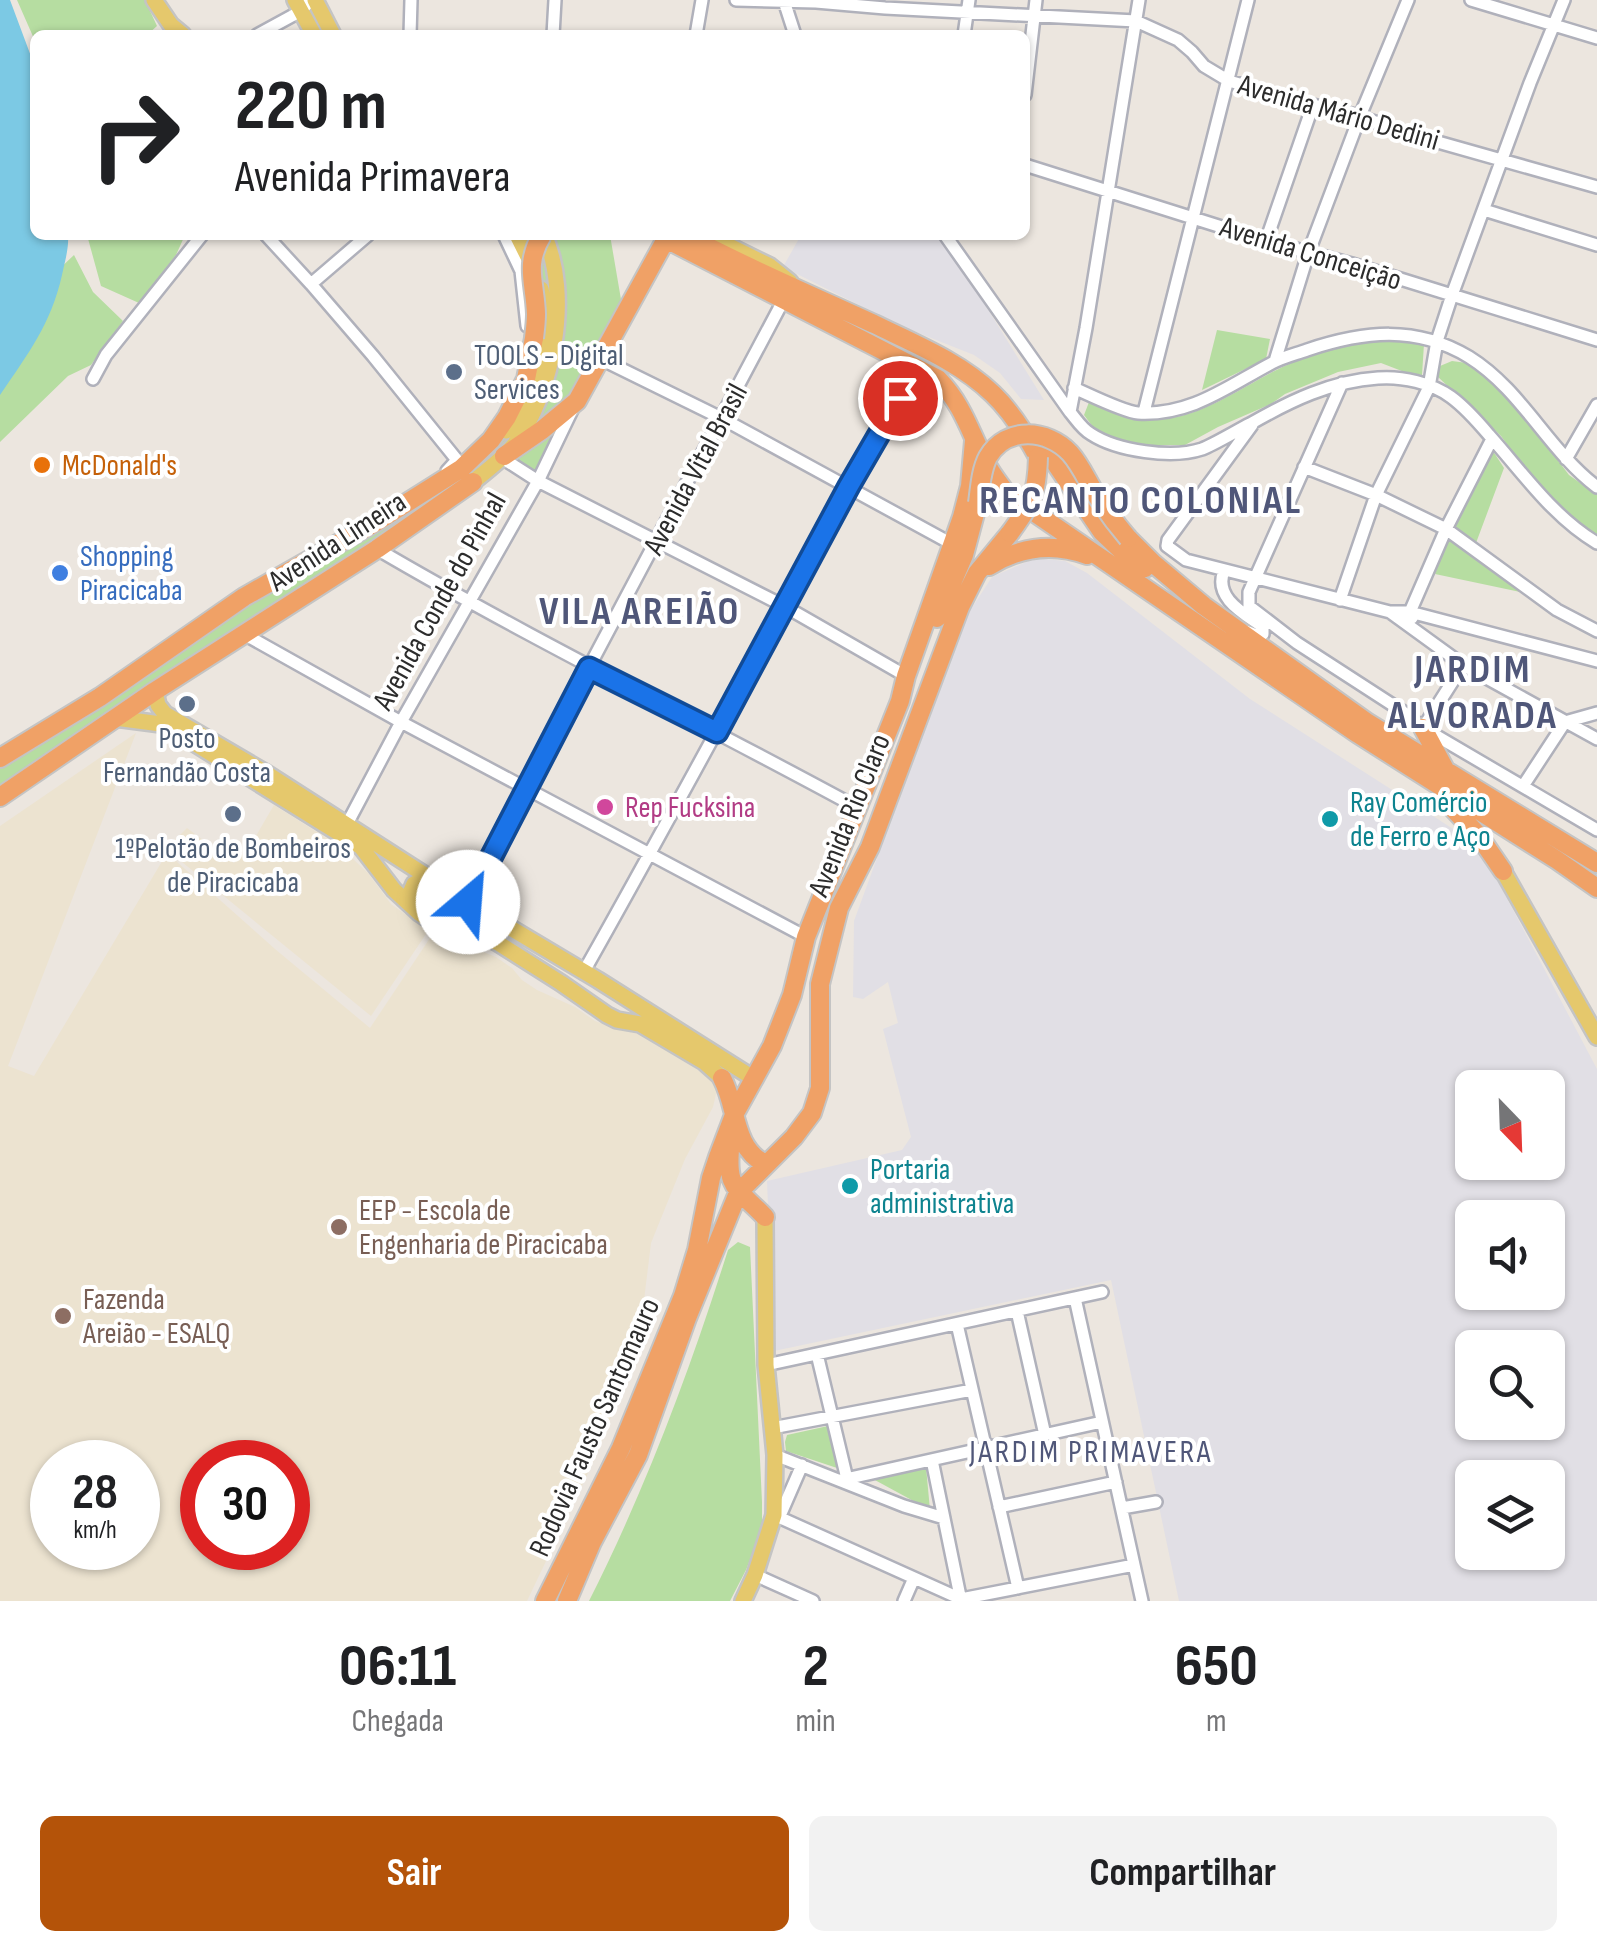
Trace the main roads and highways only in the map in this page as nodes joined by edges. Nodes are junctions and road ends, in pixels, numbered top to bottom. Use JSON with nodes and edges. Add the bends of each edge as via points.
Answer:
{"nodes":[{"id":1,"x":154,"y":0,"type":"edge"},
{"id":2,"x":306,"y":3,"type":"edge"},
{"id":3,"x":178,"y":30,"type":"edge"},
{"id":4,"x":313,"y":30,"type":"edge"},
{"id":5,"x":329,"y":30,"type":"edge"},
{"id":6,"x":520,"y":240,"type":"edge"},
{"id":7,"x":539,"y":240,"type":"edge"},
{"id":8,"x":545,"y":240,"type":"edge"},
{"id":9,"x":667,"y":240,"type":"edge"},
{"id":10,"x":676,"y":240,"type":"edge"},
{"id":11,"x":679,"y":240,"type":"edge"},
{"id":12,"x":717,"y":240,"type":"edge"},
{"id":13,"x":798,"y":288,"type":"junction"},
{"id":14,"x":916,"y":345,"type":"junction"},
{"id":15,"x":990,"y":391,"type":"junction"},
{"id":16,"x":964,"y":414,"type":"junction"},
{"id":17,"x":974,"y":435,"type":"junction"},
{"id":18,"x":503,"y":457,"type":"junction"},
{"id":19,"x":464,"y":470,"type":"junction"},
{"id":20,"x":337,"y":542,"type":"junction"},
{"id":21,"x":1111,"y":564,"type":"junction"},
{"id":22,"x":977,"y":572,"type":"junction"},
{"id":23,"x":324,"y":582,"type":"junction"},
{"id":24,"x":244,"y":597,"type":"junction"},
{"id":25,"x":1204,"y":606,"type":"junction"},
{"id":26,"x":213,"y":654,"type":"junction"},
{"id":27,"x":155,"y":691,"type":"junction"},
{"id":28,"x":900,"y":701,"type":"junction"},
{"id":29,"x":139,"y":702,"type":"junction"},
{"id":30,"x":165,"y":714,"type":"junction"},
{"id":31,"x":116,"y":718,"type":"junction"},
{"id":32,"x":1423,"y":728,"type":"road end"},
{"id":33,"x":39,"y":733,"type":"junction"},
{"id":34,"x":1358,"y":734,"type":"junction"},
{"id":35,"x":0,"y":758,"type":"edge"},
{"id":36,"x":1448,"y":774,"type":"junction"},
{"id":37,"x":262,"y":778,"type":"junction"},
{"id":38,"x":0,"y":797,"type":"edge"},
{"id":39,"x":1514,"y":834,"type":"junction"},
{"id":40,"x":402,"y":860,"type":"junction"},
{"id":41,"x":376,"y":864,"type":"junction"},
{"id":42,"x":1597,"y":865,"type":"edge"},
{"id":43,"x":1502,"y":871,"type":"junction"},
{"id":44,"x":436,"y":880,"type":"junction"},
{"id":45,"x":1597,"y":888,"type":"edge"},
{"id":46,"x":412,"y":906,"type":"junction"},
{"id":47,"x":590,"y":976,"type":"junction"},
{"id":48,"x":561,"y":983,"type":"junction"},
{"id":49,"x":788,"y":1006,"type":"junction"},
{"id":50,"x":819,"y":1019,"type":"junction"},
{"id":51,"x":1597,"y":1038,"type":"edge"},
{"id":52,"x":722,"y":1078,"type":"junction"},
{"id":53,"x":753,"y":1078,"type":"junction"},
{"id":54,"x":734,"y":1115,"type":"junction"},
{"id":55,"x":718,"y":1157,"type":"junction"},
{"id":56,"x":763,"y":1166,"type":"junction"},
{"id":57,"x":738,"y":1193,"type":"junction"},
{"id":58,"x":728,"y":1215,"type":"junction"},
{"id":59,"x":765,"y":1217,"type":"junction"},
{"id":60,"x":546,"y":1601,"type":"edge"},
{"id":61,"x":567,"y":1601,"type":"edge"},
{"id":62,"x":743,"y":1601,"type":"edge"}],
"edges":[{"from":1,"to":3,"type":"main road"},
{"from":2,"to":4,"type":"main road"},
{"from":2,"to":5,"type":"main road"},
{"from":6,"to":19,"type":"main road","name":"Avenida Limeira","via":[[546,321],[538,374],[508,429]]},
{"from":7,"to":19,"type":"highway","name":"Avenida Limeira","bridge":true,"via":[[530,267],[536,315],[526,378],[507,417]]},
{"from":8,"to":18,"type":"main road","name":"Avenida Limeira","via":[[556,292],[551,365],[528,423]]},
{"from":9,"to":18,"type":"highway","name":"Avenida Conde do Pinhal","via":[[576,401]]},
{"from":10,"to":16,"type":"highway","via":[[938,380]]},
{"from":11,"to":13,"type":"highway"},
{"from":12,"to":13,"type":"main road"},
{"from":13,"to":14,"type":"highway"},
{"from":14,"to":15,"type":"highway"},
{"from":14,"to":25,"type":"highway","via":[[983,372],[1021,414],[1102,532]]},
{"from":15,"to":16,"type":"highway","via":[[970,394]]},
{"from":15,"to":22,"type":"highway","name":"Avenida Rio Claro","bridge":true,"via":[[1038,457],[1038,482],[1032,503]]},
{"from":16,"to":17,"type":"highway"},
{"from":17,"to":21,"type":"highway","via":[[1006,493]]},
{"from":17,"to":28,"type":"highway","name":"Avenida Rio Claro","via":[[970,486]]},
{"from":18,"to":19,"type":"main road","name":"Avenida Limeira"},
{"from":19,"to":20,"type":"highway","name":"Avenida Limeira"},
{"from":19,"to":23,"type":"highway","name":"Avenida Limeira","via":[[377,549]]},
{"from":20,"to":23,"type":"highway","via":[[305,570],[310,584]]},
{"from":20,"to":24,"type":"highway","name":"Avenida Limeira"},
{"from":21,"to":22,"type":"highway","via":[[1050,546],[1024,549]]},
{"from":21,"to":34,"type":"highway"},
{"from":22,"to":50,"type":"highway","name":"Avenida Rio Claro","via":[[840,908],[820,984]]},
{"from":23,"to":26,"type":"highway","name":"Avenida Limeira"},
{"from":24,"to":26,"type":"highway","via":[[254,603],[257,620]]},
{"from":24,"to":33,"type":"highway","name":"Avenida Limeira"},
{"from":25,"to":28,"type":"highway","bridge":true,"via":[[1128,538],[1066,449],[1048,437],[1015,435],[992,451],[984,468],[959,568]]},
{"from":25,"to":36,"type":"highway"},
{"from":26,"to":27,"type":"highway","name":"Avenida Limeira"},
{"from":27,"to":29,"type":"highway","name":"Avenida Limeira"},
{"from":27,"to":30,"type":"main road"},
{"from":28,"to":49,"type":"highway","name":"Avenida Rio Claro","via":[[806,937]]},
{"from":29,"to":30,"type":"main road"},
{"from":29,"to":31,"type":"highway","name":"Avenida Limeira"},
{"from":29,"to":33,"type":"highway"},
{"from":30,"to":37,"type":"main road"},
{"from":31,"to":37,"type":"main road","via":[[161,724]]},
{"from":31,"to":38,"type":"highway","name":"Avenida Limeira"},
{"from":32,"to":36,"type":"highway"},
{"from":33,"to":35,"type":"highway","name":"Avenida Limeira"},
{"from":34,"to":39,"type":"highway"},
{"from":34,"to":43,"type":"highway","via":[[1448,802]]},
{"from":36,"to":42,"type":"highway"},
{"from":37,"to":40,"type":"main road"},
{"from":37,"to":41,"type":"main road"},
{"from":39,"to":42,"type":"highway","via":[[1532,832]]},
{"from":39,"to":43,"type":"highway","via":[[1501,854]]},
{"from":39,"to":45,"type":"highway"},
{"from":40,"to":41,"type":"main road","via":[[406,871],[397,880]]},
{"from":40,"to":44,"type":"main road"},
{"from":41,"to":46,"type":"main road"},
{"from":43,"to":51,"type":"main road"},
{"from":44,"to":46,"type":"main road","via":[[414,884]]},
{"from":44,"to":47,"type":"main road"},
{"from":46,"to":48,"type":"main road","via":[[432,921],[484,936]]},
{"from":47,"to":48,"type":"main road","via":[[598,985],[592,990]]},
{"from":47,"to":53,"type":"main road"},
{"from":48,"to":52,"type":"main road"},
{"from":49,"to":50,"type":"highway","via":[[811,1008]]},
{"from":49,"to":53,"type":"highway","name":"Avenida Rio Claro"},
{"from":50,"to":56,"type":"highway","name":"Avenida Rio Claro","via":[[820,1088],[812,1113]]},
{"from":52,"to":54,"type":"highway"},
{"from":52,"to":55,"type":"highway"},
{"from":53,"to":54,"type":"highway","name":"Avenida Rio Claro"},
{"from":54,"to":55,"type":"highway","name":"Avenida Rio Claro"},
{"from":54,"to":56,"type":"highway","via":[[743,1144]]},
{"from":54,"to":57,"type":"highway","via":[[728,1167]]},
{"from":55,"to":60,"type":"highway","name":"Rodovia Fausto Santomauro","via":[[683,1296],[621,1448]]},
{"from":56,"to":57,"type":"highway","name":"Avenida Rio Claro"},
{"from":56,"to":59,"type":"highway"},
{"from":57,"to":58,"type":"highway","name":"Rodovia Fausto Santomauro"},
{"from":57,"to":59,"type":"highway"},
{"from":58,"to":59,"type":"highway","via":[[739,1210]]},
{"from":58,"to":61,"type":"highway","name":"Rodovia Fausto Santomauro","via":[[638,1456]]},
{"from":59,"to":62,"type":"main road","via":[[777,1516]]}]}
